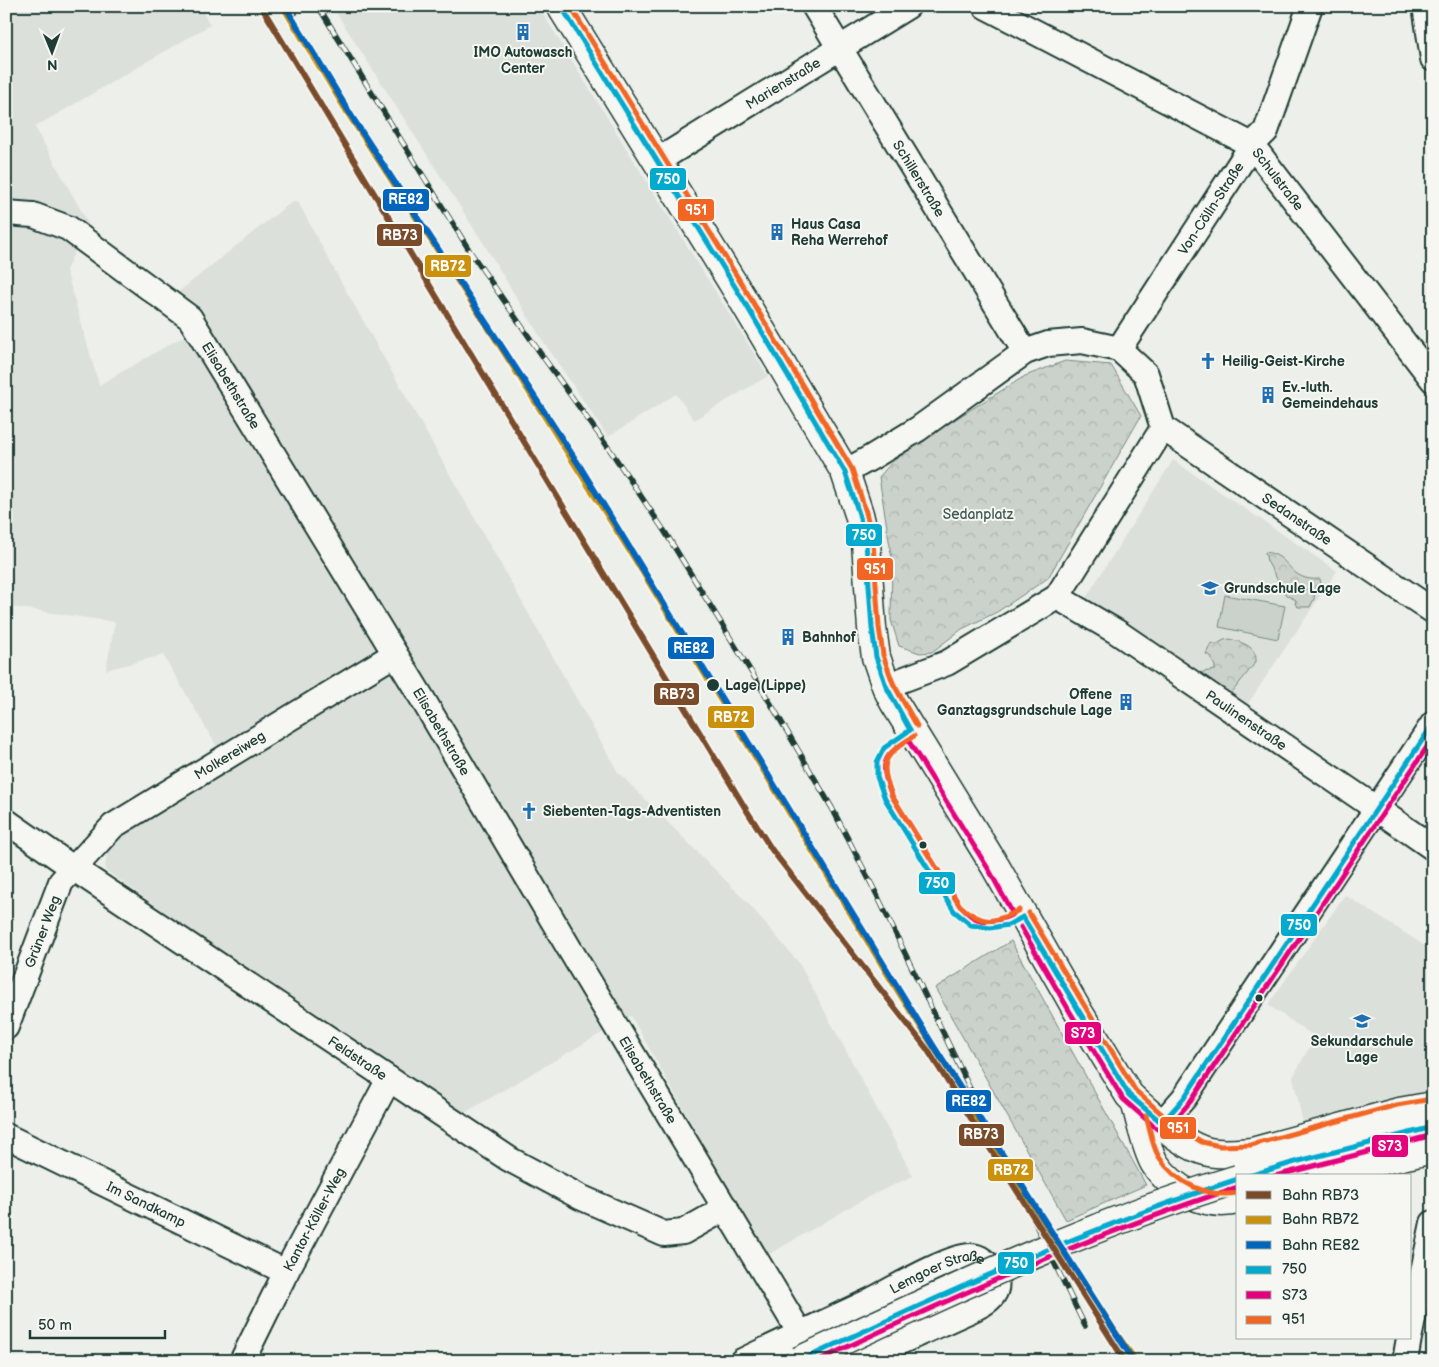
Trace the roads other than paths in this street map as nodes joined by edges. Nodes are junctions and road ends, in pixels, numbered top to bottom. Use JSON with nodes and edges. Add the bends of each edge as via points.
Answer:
{"nodes":[{"id":1,"x":561,"y":6,"type":"edge"},
{"id":2,"x":814,"y":6,"type":"edge"},
{"id":3,"x":908,"y":6,"type":"edge"},
{"id":4,"x":985,"y":6,"type":"edge"},
{"id":5,"x":1310,"y":6,"type":"edge"},
{"id":6,"x":1425,"y":6,"type":"edge"},
{"id":7,"x":841,"y":48,"type":"junction"},
{"id":8,"x":1433,"y":59,"type":"edge"},
{"id":9,"x":1252,"y":145,"type":"junction"},
{"id":10,"x":657,"y":161,"type":"junction"},
{"id":11,"x":6,"y":213,"type":"edge"},
{"id":12,"x":1119,"y":349,"type":"junction"},
{"id":13,"x":1026,"y":352,"type":"junction"},
{"id":14,"x":1433,"y":380,"type":"edge"},
{"id":15,"x":1163,"y":428,"type":"junction"},
{"id":16,"x":845,"y":472,"type":"junction"},
{"id":17,"x":1057,"y":597,"type":"junction"},
{"id":18,"x":1433,"y":611,"type":"edge"},
{"id":19,"x":395,"y":654,"type":"junction"},
{"id":20,"x":886,"y":686,"type":"junction"},
{"id":21,"x":1433,"y":724,"type":"edge"},
{"id":22,"x":1377,"y":808,"type":"junction"},
{"id":23,"x":6,"y":821,"type":"edge"},
{"id":24,"x":1433,"y":848,"type":"edge"},
{"id":25,"x":73,"y":868,"type":"junction"},
{"id":26,"x":6,"y":1027,"type":"edge"},
{"id":27,"x":389,"y":1080,"type":"junction"},
{"id":28,"x":1433,"y":1106,"type":"edge"},
{"id":29,"x":1433,"y":1127,"type":"edge"},
{"id":30,"x":1153,"y":1129,"type":"junction"},
{"id":31,"x":6,"y":1136,"type":"edge"},
{"id":32,"x":1433,"y":1150,"type":"edge"},
{"id":33,"x":1316,"y":1167,"type":"edge"},
{"id":34,"x":1263,"y":1174,"type":"edge"},
{"id":35,"x":1236,"y":1180,"type":"edge"},
{"id":36,"x":1228,"y":1201,"type":"edge"},
{"id":37,"x":726,"y":1208,"type":"junction"},
{"id":38,"x":1433,"y":1223,"type":"edge"},
{"id":39,"x":286,"y":1272,"type":"junction"},
{"id":40,"x":1412,"y":1324,"type":"edge"},
{"id":41,"x":800,"y":1333,"type":"junction"},
{"id":42,"x":1410,"y":1340,"type":"edge"},
{"id":43,"x":242,"y":1361,"type":"edge"},
{"id":44,"x":742,"y":1361,"type":"edge"},
{"id":45,"x":800,"y":1361,"type":"edge"},
{"id":46,"x":825,"y":1361,"type":"edge"},
{"id":47,"x":858,"y":1361,"type":"edge"},
{"id":48,"x":1405,"y":1361,"type":"edge"}],
"edges":[{"from":1,"to":10,"type":"main road"},
{"from":2,"to":7,"type":"street","name":"Schillerstraße"},
{"from":3,"to":7,"type":"street","name":"Marienstraße"},
{"from":4,"to":9,"type":"street","name":"Schulstraße"},
{"from":5,"to":9,"type":"street","name":"Von-Cölln-Straße","via":[[1266,131]]},
{"from":6,"to":8,"type":"street"},
{"from":7,"to":10,"type":"street","name":"Marienstraße"},
{"from":7,"to":13,"type":"street","name":"Schillerstraße"},
{"from":9,"to":12,"type":"street","name":"Von-Cölln-Straße"},
{"from":9,"to":14,"type":"street","name":"Schulstraße"},
{"from":10,"to":16,"type":"main road"},
{"from":11,"to":19,"type":"street","name":"Elisabethstraße","via":[[33,215],[68,228],[190,318]]},
{"from":12,"to":13,"type":"street","via":[[1082,341],[1048,344]]},
{"from":12,"to":15,"type":"street","via":[[1146,374]]},
{"from":13,"to":16,"type":"street","via":[[918,429]]},
{"from":15,"to":17,"type":"street"},
{"from":15,"to":18,"type":"street","name":"Sedanstraße"},
{"from":16,"to":20,"type":"main road","via":[[866,543],[876,657]]},
{"from":17,"to":20,"type":"street","via":[[947,663]]},
{"from":17,"to":22,"type":"street","name":"Paulinenstraße","via":[[1117,632]]},
{"from":19,"to":25,"type":"street","name":"Molkereiweg","via":[[113,826]]},
{"from":19,"to":37,"type":"street","name":"Elisabethstraße"},
{"from":20,"to":30,"type":"main road","via":[[1076,1008]]},
{"from":21,"to":22,"type":"street"},
{"from":22,"to":24,"type":"street","name":"Paulinenstraße"},
{"from":22,"to":30,"type":"street","via":[[1184,1098]]},
{"from":23,"to":25,"type":"street","name":"Feldstraße"},
{"from":25,"to":26,"type":"street","name":"Grüner Weg","via":[[60,882]]},
{"from":25,"to":27,"type":"street","name":"Feldstraße"},
{"from":27,"to":37,"type":"street","name":"Feldstraße","via":[[509,1158],[580,1196],[664,1234],[683,1232]]},
{"from":27,"to":39,"type":"street","name":"Kantor-Köller-Weg"},
{"from":28,"to":30,"type":"main road","via":[[1245,1153],[1209,1152]]},
{"from":29,"to":33,"type":"main road"},
{"from":30,"to":36,"type":"main road","via":[[1154,1162],[1170,1181],[1200,1199]]},
{"from":31,"to":39,"type":"street","name":"Im Sandkamp"},
{"from":32,"to":33,"type":"main road","via":[[1356,1166]]},
{"from":33,"to":34,"type":"main road"},
{"from":35,"to":45,"type":"main road","bridge":true,"via":[[1155,1206],[1004,1266]]},
{"from":37,"to":41,"type":"street","name":"Elisabethstraße"},
{"from":38,"to":40,"type":"street"},
{"from":39,"to":43,"type":"street","name":"Kantor-Köller-Weg"},
{"from":41,"to":44,"type":"street","name":"Lemgoer Straße"},
{"from":41,"to":46,"type":"street"},
{"from":41,"to":47,"type":"street","name":"Lemgoer Straße","via":[[948,1262],[970,1256],[982,1258],[990,1267],[997,1284],[994,1294],[986,1302]]},
{"from":42,"to":48,"type":"street"}]}
